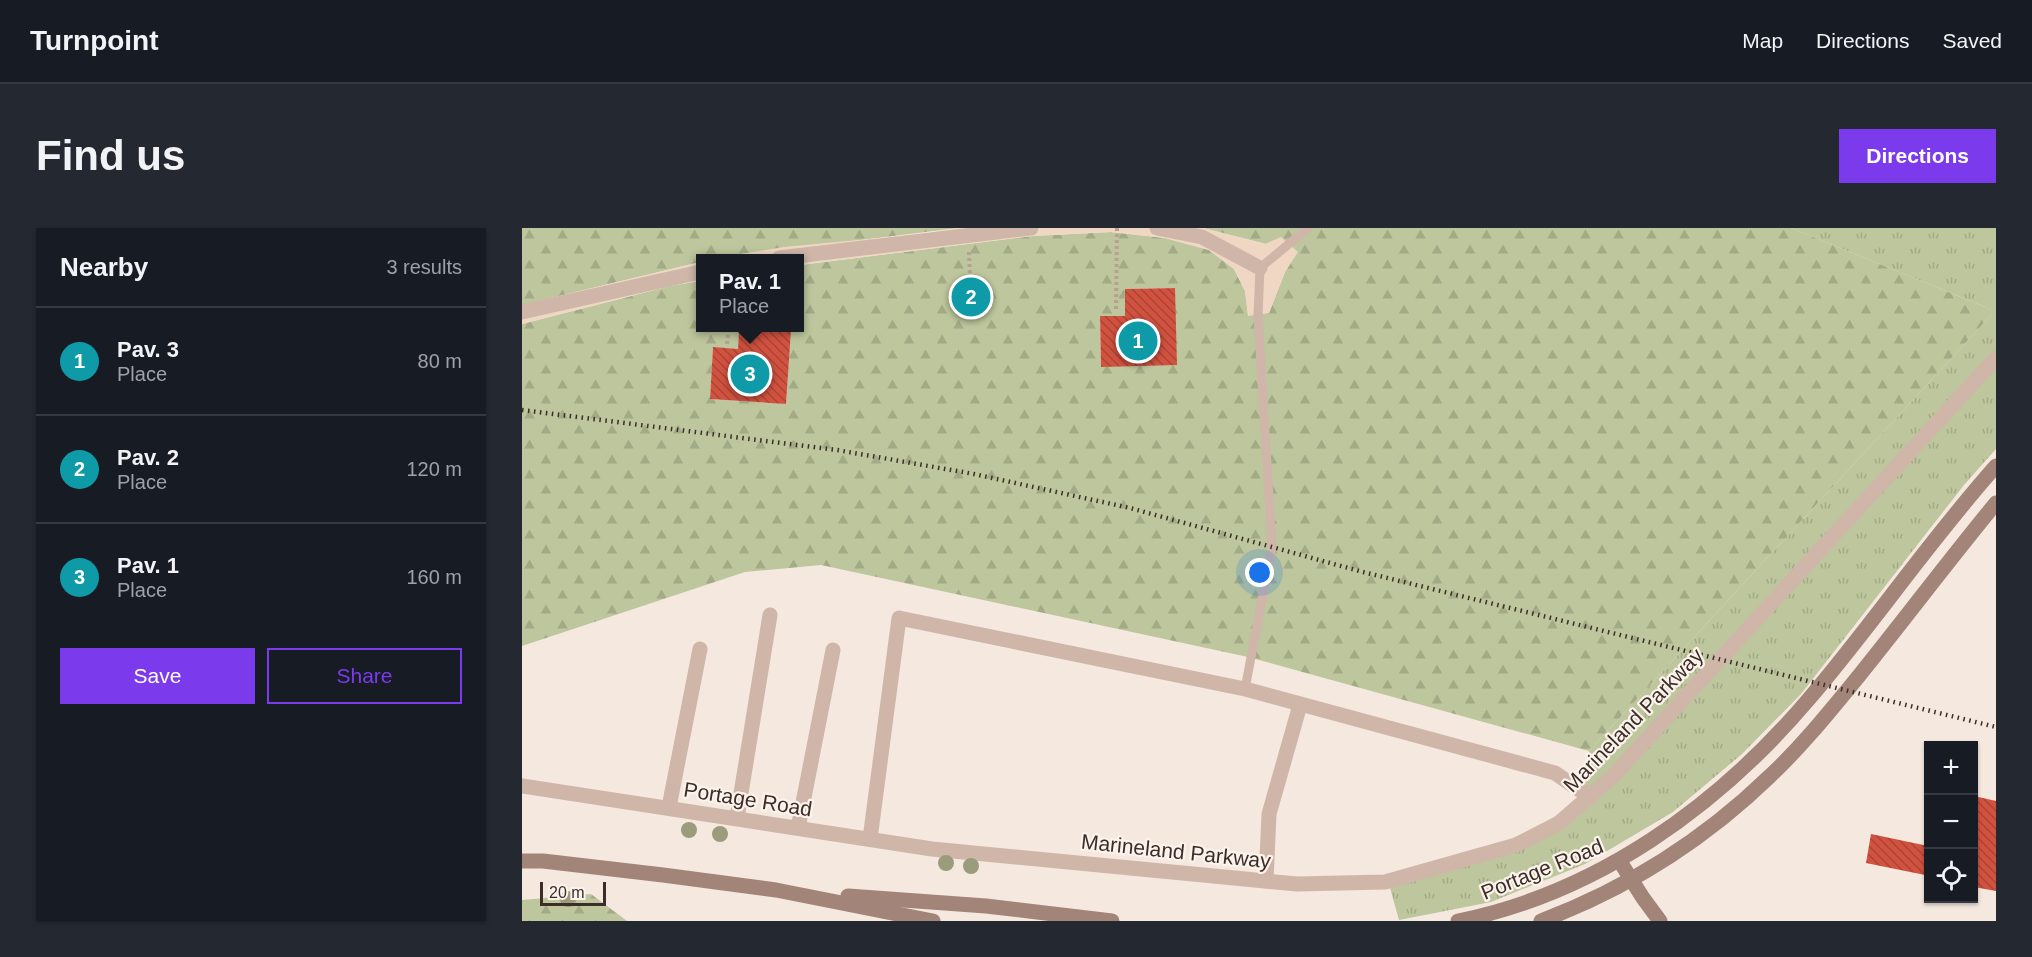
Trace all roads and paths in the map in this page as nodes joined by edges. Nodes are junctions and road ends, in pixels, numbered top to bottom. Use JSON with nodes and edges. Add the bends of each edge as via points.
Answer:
{"nodes":[{"id":1,"x":1031,"y":228,"type":"edge"},
{"id":2,"x":1117,"y":228,"type":"edge"},
{"id":3,"x":1156,"y":228,"type":"edge"},
{"id":4,"x":1308,"y":228,"type":"edge"},
{"id":5,"x":968,"y":236,"type":"junction"},
{"id":6,"x":804,"y":255,"type":"edge"},
{"id":7,"x":1260,"y":268,"type":"junction"},
{"id":8,"x":696,"y":273,"type":"edge"},
{"id":9,"x":970,"y":278,"type":"dead end"},
{"id":10,"x":1116,"y":309,"type":"dead end"},
{"id":11,"x":522,"y":312,"type":"edge"},
{"id":12,"x":729,"y":332,"type":"edge"},
{"id":13,"x":728,"y":344,"type":"dead end"},
{"id":14,"x":1996,"y":358,"type":"edge"},
{"id":15,"x":1996,"y":466,"type":"edge"},
{"id":16,"x":1996,"y":503,"type":"edge"},
{"id":17,"x":770,"y":615,"type":"dead end"},
{"id":18,"x":700,"y":649,"type":"dead end"},
{"id":19,"x":833,"y":650,"type":"dead end"},
{"id":20,"x":1245,"y":688,"type":"junction"},
{"id":21,"x":1300,"y":705,"type":"junction"},
{"id":22,"x":522,"y":786,"type":"edge"},
{"id":23,"x":1590,"y":797,"type":"junction"},
{"id":24,"x":669,"y":807,"type":"junction"},
{"id":25,"x":737,"y":818,"type":"junction"},
{"id":26,"x":798,"y":828,"type":"junction"},
{"id":27,"x":870,"y":839,"type":"junction"},
{"id":28,"x":968,"y":852,"type":"joint"},
{"id":29,"x":1619,"y":860,"type":"junction"},
{"id":30,"x":522,"y":861,"type":"edge"},
{"id":31,"x":1631,"y":880,"type":"junction"},
{"id":32,"x":1266,"y":881,"type":"junction"},
{"id":33,"x":776,"y":890,"type":"junction"},
{"id":34,"x":933,"y":921,"type":"edge"},
{"id":35,"x":1112,"y":921,"type":"edge"},
{"id":36,"x":1458,"y":921,"type":"edge"},
{"id":37,"x":1541,"y":921,"type":"edge"},
{"id":38,"x":1660,"y":921,"type":"edge"}],
"edges":[{"from":1,"to":5,"type":"street"},
{"from":2,"to":10,"type":"path"},
{"from":3,"to":7,"type":"street","via":[[1202,237]]},
{"from":4,"to":7,"type":"lane"},
{"from":5,"to":6,"type":"street"},
{"from":5,"to":9,"type":"path"},
{"from":7,"to":20,"type":"lane","via":[[1257,315],[1272,547]]},
{"from":8,"to":11,"type":"street"},
{"from":12,"to":13,"type":"path"},
{"from":14,"to":23,"type":"street","name":"Marineland Parkway","via":[[1622,767]]},
{"from":15,"to":29,"type":"main road","via":[[1822,684],[1778,733],[1697,808]]},
{"from":16,"to":31,"type":"main road","via":[[1797,749],[1740,804]]},
{"from":17,"to":25,"type":"street"},
{"from":18,"to":24,"type":"street"},
{"from":19,"to":26,"type":"street"},
{"from":20,"to":21,"type":"street"},
{"from":20,"to":27,"type":"street","via":[[899,618]]},
{"from":21,"to":23,"type":"street","via":[[1555,773]]},
{"from":21,"to":32,"type":"street","via":[[1269,814]]},
{"from":22,"to":24,"type":"street","name":"Portage Road"},
{"from":23,"to":32,"type":"street","name":"Marineland Parkway","via":[[1559,824],[1516,845],[1385,882]]},
{"from":24,"to":25,"type":"street","name":"Portage Road"},
{"from":25,"to":26,"type":"street","name":"Portage Road"},
{"from":26,"to":27,"type":"street","name":"Portage Road"},
{"from":27,"to":28,"type":"street","name":"Portage Road"},
{"from":28,"to":32,"type":"street","name":"Marineland Parkway"},
{"from":29,"to":31,"type":"main road","name":"Portage Road"},
{"from":29,"to":36,"type":"main road","name":"Portage Road","via":[[1534,899]]},
{"from":30,"to":33,"type":"main road"},
{"from":31,"to":37,"type":"main road"},
{"from":31,"to":38,"type":"main road","name":"Portage Road"},
{"from":33,"to":34,"type":"main road"},
{"from":33,"to":35,"type":"main road","via":[[986,906]]}]}
